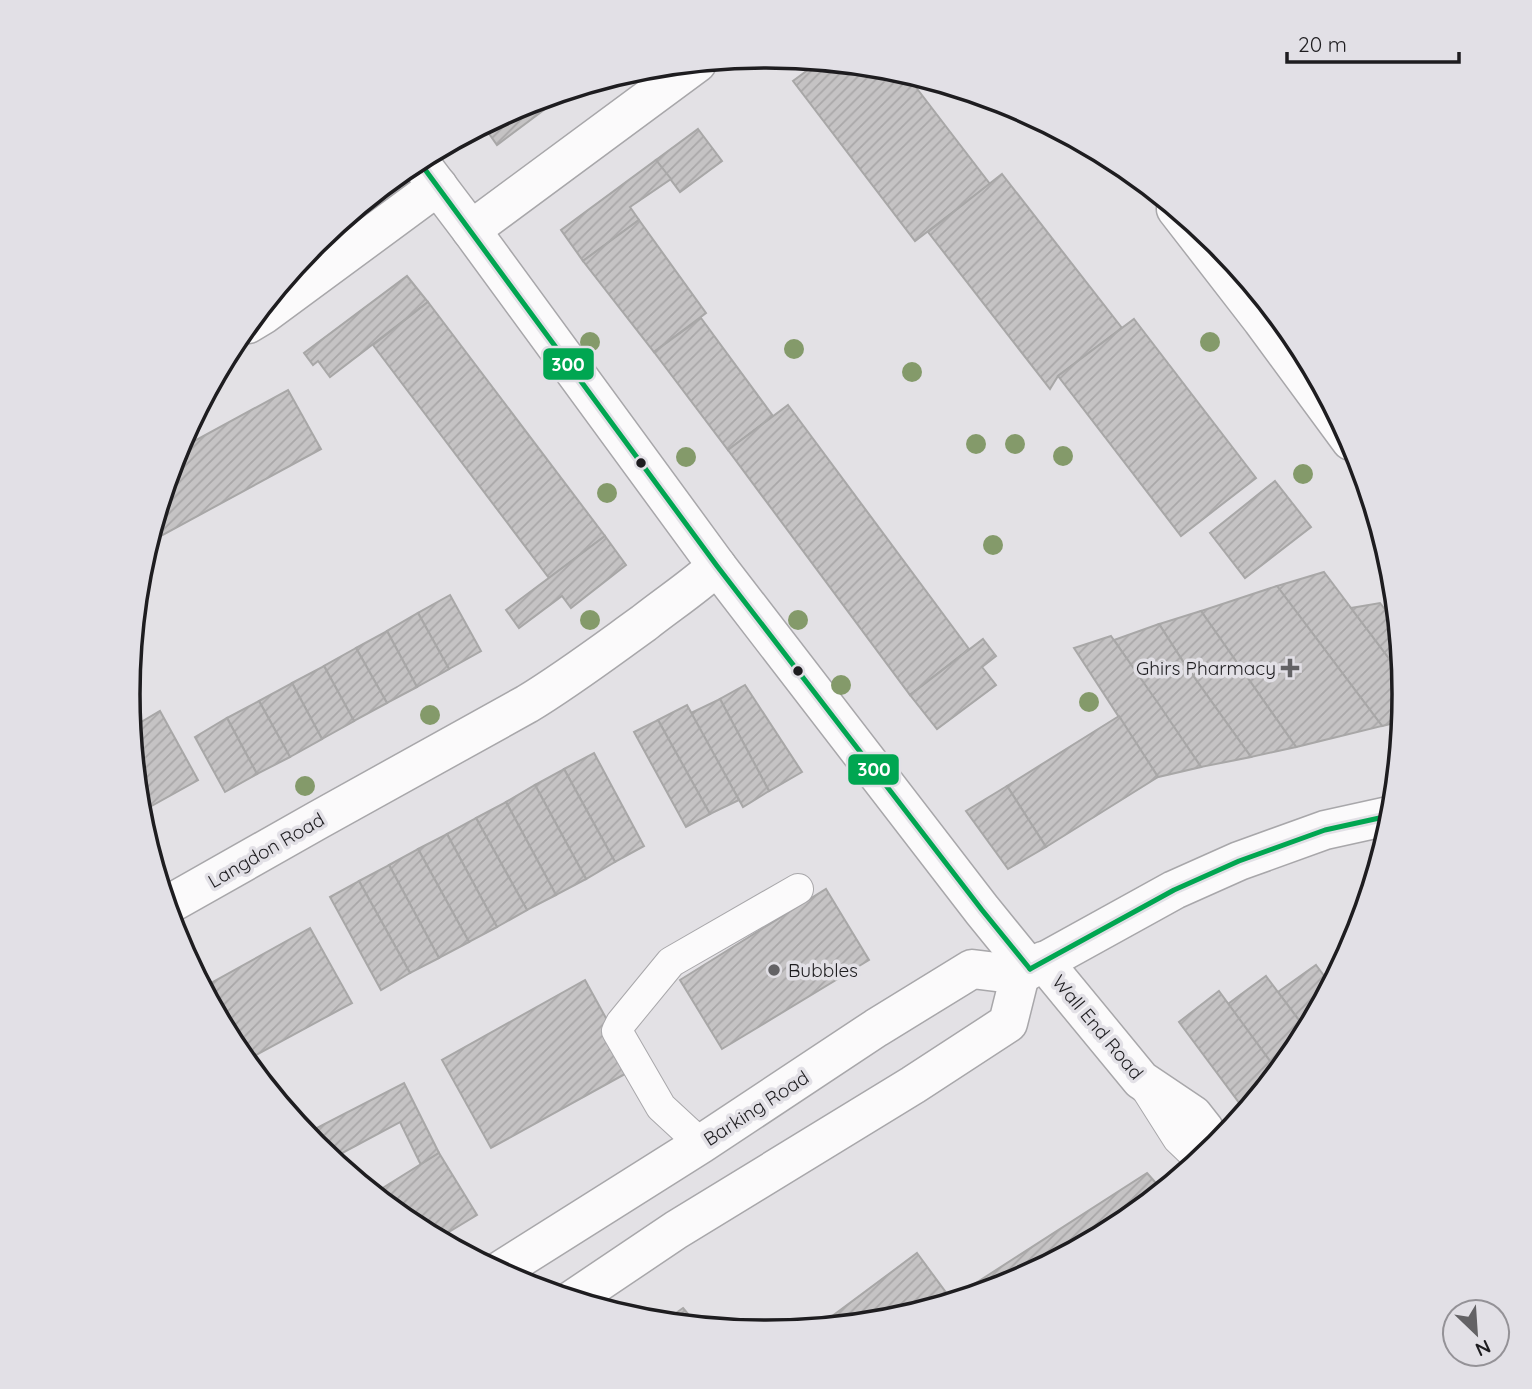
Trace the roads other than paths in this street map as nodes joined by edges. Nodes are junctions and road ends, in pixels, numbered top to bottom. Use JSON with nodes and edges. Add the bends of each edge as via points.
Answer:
{"nodes":[{"id":1,"x":682,"y":74,"type":"edge"},
{"id":2,"x":428,"y":173,"type":"edge"},
{"id":3,"x":471,"y":230,"type":"junction"},
{"id":4,"x":274,"y":307,"type":"edge"},
{"id":5,"x":717,"y":566,"type":"junction"},
{"id":6,"x":1380,"y":818,"type":"edge"},
{"id":7,"x":798,"y":890,"type":"dead end"},
{"id":8,"x":175,"y":901,"type":"edge"},
{"id":9,"x":1031,"y":969,"type":"junction"},
{"id":10,"x":1141,"y":1080,"type":"junction"},
{"id":11,"x":1209,"y":1137,"type":"edge"},
{"id":12,"x":701,"y":1144,"type":"junction"},
{"id":13,"x":1192,"y":1153,"type":"edge"},
{"id":14,"x":509,"y":1265,"type":"edge"},
{"id":15,"x":582,"y":1293,"type":"edge"}],
"edges":[{"from":1,"to":3,"type":"street"},
{"from":2,"to":3,"type":"street","name":"Wall End Road"},
{"from":2,"to":4,"type":"street","via":[[361,244]]},
{"from":3,"to":5,"type":"street","name":"Wall End Road"},
{"from":5,"to":8,"type":"street","name":"Langdon Road","via":[[561,683]]},
{"from":5,"to":9,"type":"street","name":"Wall End Road"},
{"from":6,"to":9,"type":"street","via":[[1325,830],[1239,861],[1174,890]]},
{"from":7,"to":12,"type":"lane","via":[[671,962],[617,1031],[661,1107]]},
{"from":9,"to":10,"type":"street","name":"Wall End Road"},
{"from":9,"to":12,"type":"street","name":"Barking Road","via":[[972,969]]},
{"from":9,"to":15,"type":"street","via":[[1008,1023]]},
{"from":10,"to":11,"type":"street","name":"Wall End Road","via":[[1194,1115]]},
{"from":10,"to":13,"type":"lane","via":[[1178,1139]]},
{"from":12,"to":14,"type":"street","name":"Barking Road"}]}
